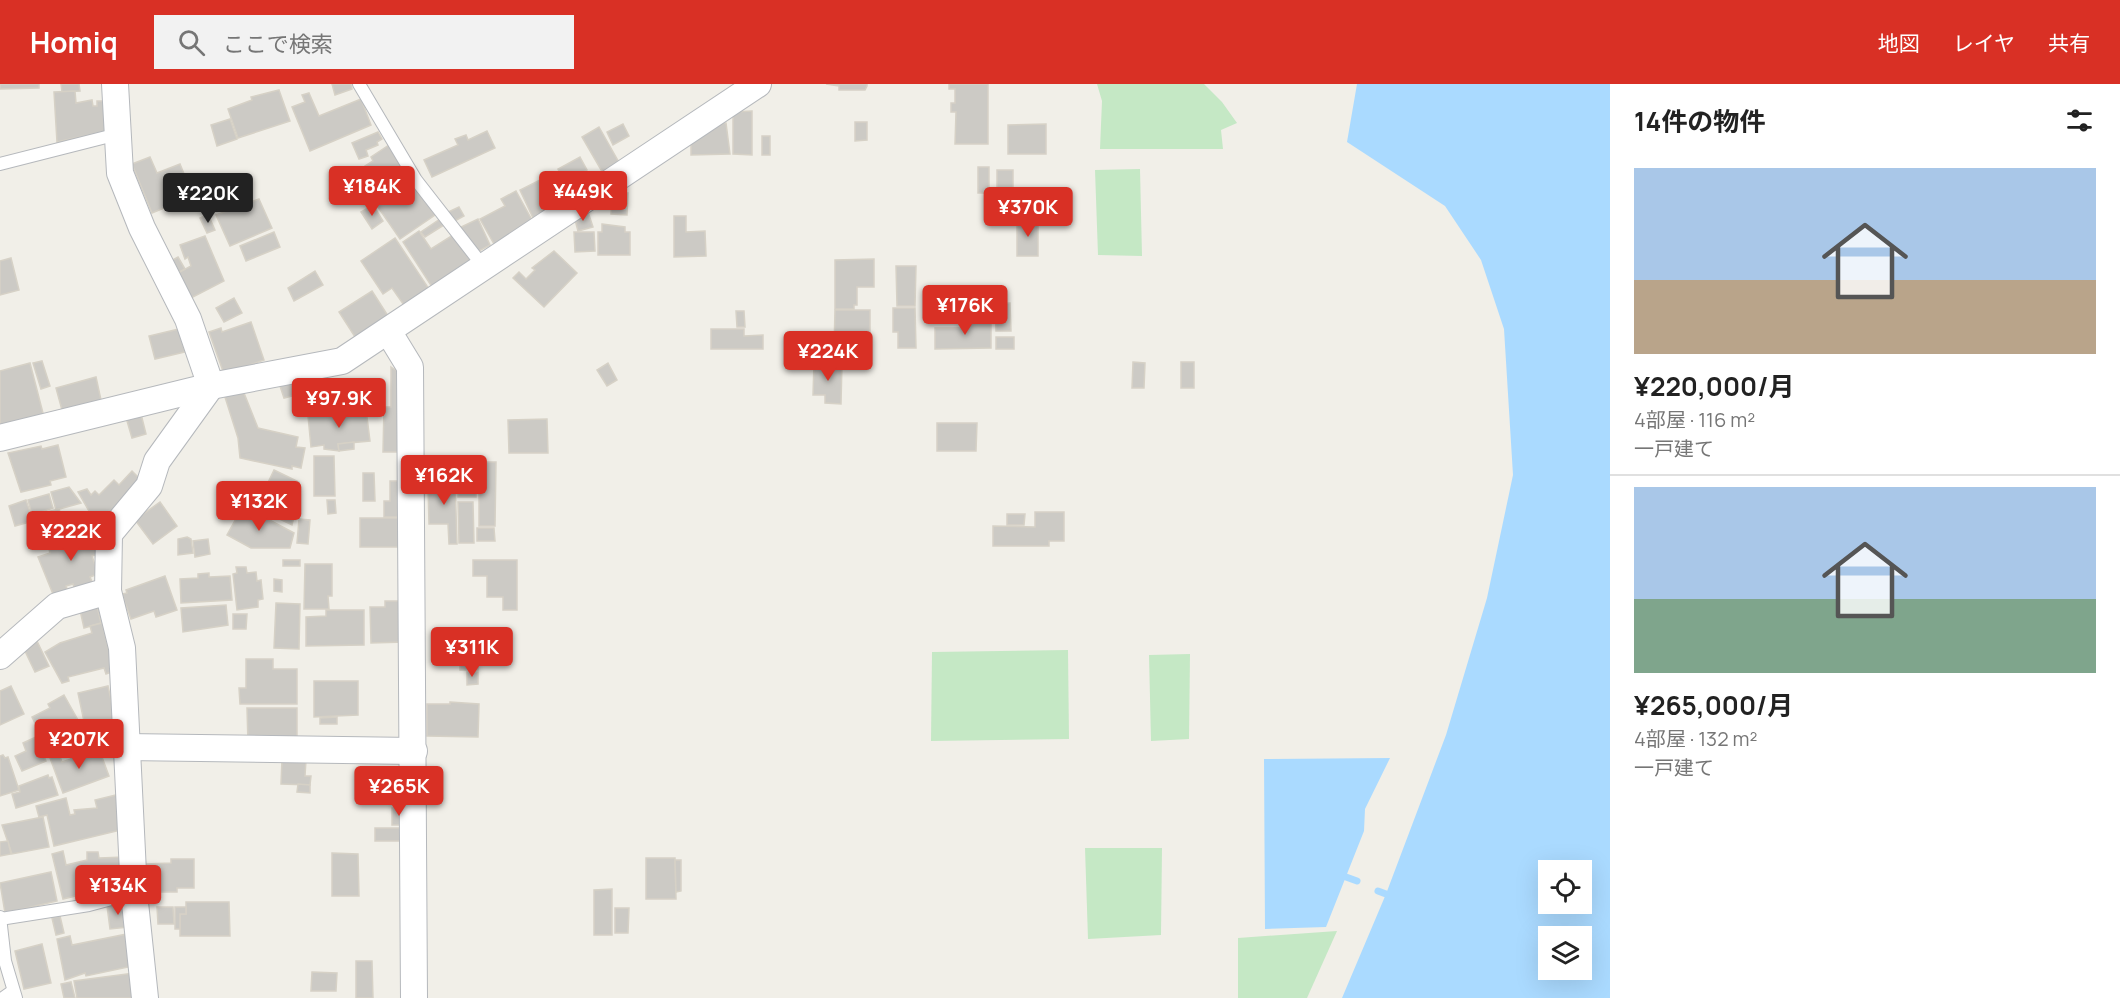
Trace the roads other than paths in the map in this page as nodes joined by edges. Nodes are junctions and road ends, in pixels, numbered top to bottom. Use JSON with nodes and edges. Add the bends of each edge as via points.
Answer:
{"nodes":[{"id":1,"x":115,"y":84,"type":"edge"},
{"id":2,"x":359,"y":84,"type":"edge"},
{"id":3,"x":753,"y":86,"type":"edge"},
{"id":4,"x":118,"y":134,"type":"junction"},
{"id":5,"x":0,"y":164,"type":"edge"},
{"id":6,"x":483,"y":266,"type":"junction"},
{"id":7,"x":388,"y":331,"type":"junction"},
{"id":8,"x":211,"y":386,"type":"junction"},
{"id":9,"x":0,"y":438,"type":"edge"},
{"id":10,"x":108,"y":591,"type":"junction"},
{"id":11,"x":0,"y":656,"type":"edge"},
{"id":12,"x":125,"y":747,"type":"junction"},
{"id":13,"x":414,"y":751,"type":"junction"},
{"id":14,"x":134,"y":893,"type":"junction"},
{"id":15,"x":0,"y":918,"type":"edge"},
{"id":16,"x":11,"y":996,"type":"edge"},
{"id":17,"x":145,"y":998,"type":"edge"},
{"id":18,"x":414,"y":998,"type":"edge"}],
"edges":[{"from":1,"to":4,"type":"street"},
{"from":2,"to":6,"type":"lane","via":[[416,180]]},
{"from":3,"to":6,"type":"street","via":[[658,153]]},
{"from":4,"to":5,"type":"lane"},
{"from":4,"to":8,"type":"street","via":[[120,173],[142,228],[188,319]]},
{"from":6,"to":7,"type":"street"},
{"from":7,"to":8,"type":"street","via":[[342,362]]},
{"from":7,"to":13,"type":"street","via":[[410,367]]},
{"from":8,"to":9,"type":"street"},
{"from":8,"to":10,"type":"street","via":[[157,461],[149,486],[109,534]]},
{"from":10,"to":11,"type":"street","via":[[57,606]]},
{"from":10,"to":12,"type":"street","via":[[122,648]]},
{"from":12,"to":13,"type":"street"},
{"from":12,"to":14,"type":"street"},
{"from":13,"to":18,"type":"street"},
{"from":14,"to":15,"type":"lane","via":[[89,905]]},
{"from":14,"to":17,"type":"street"},
{"from":15,"to":16,"type":"lane"}]}
